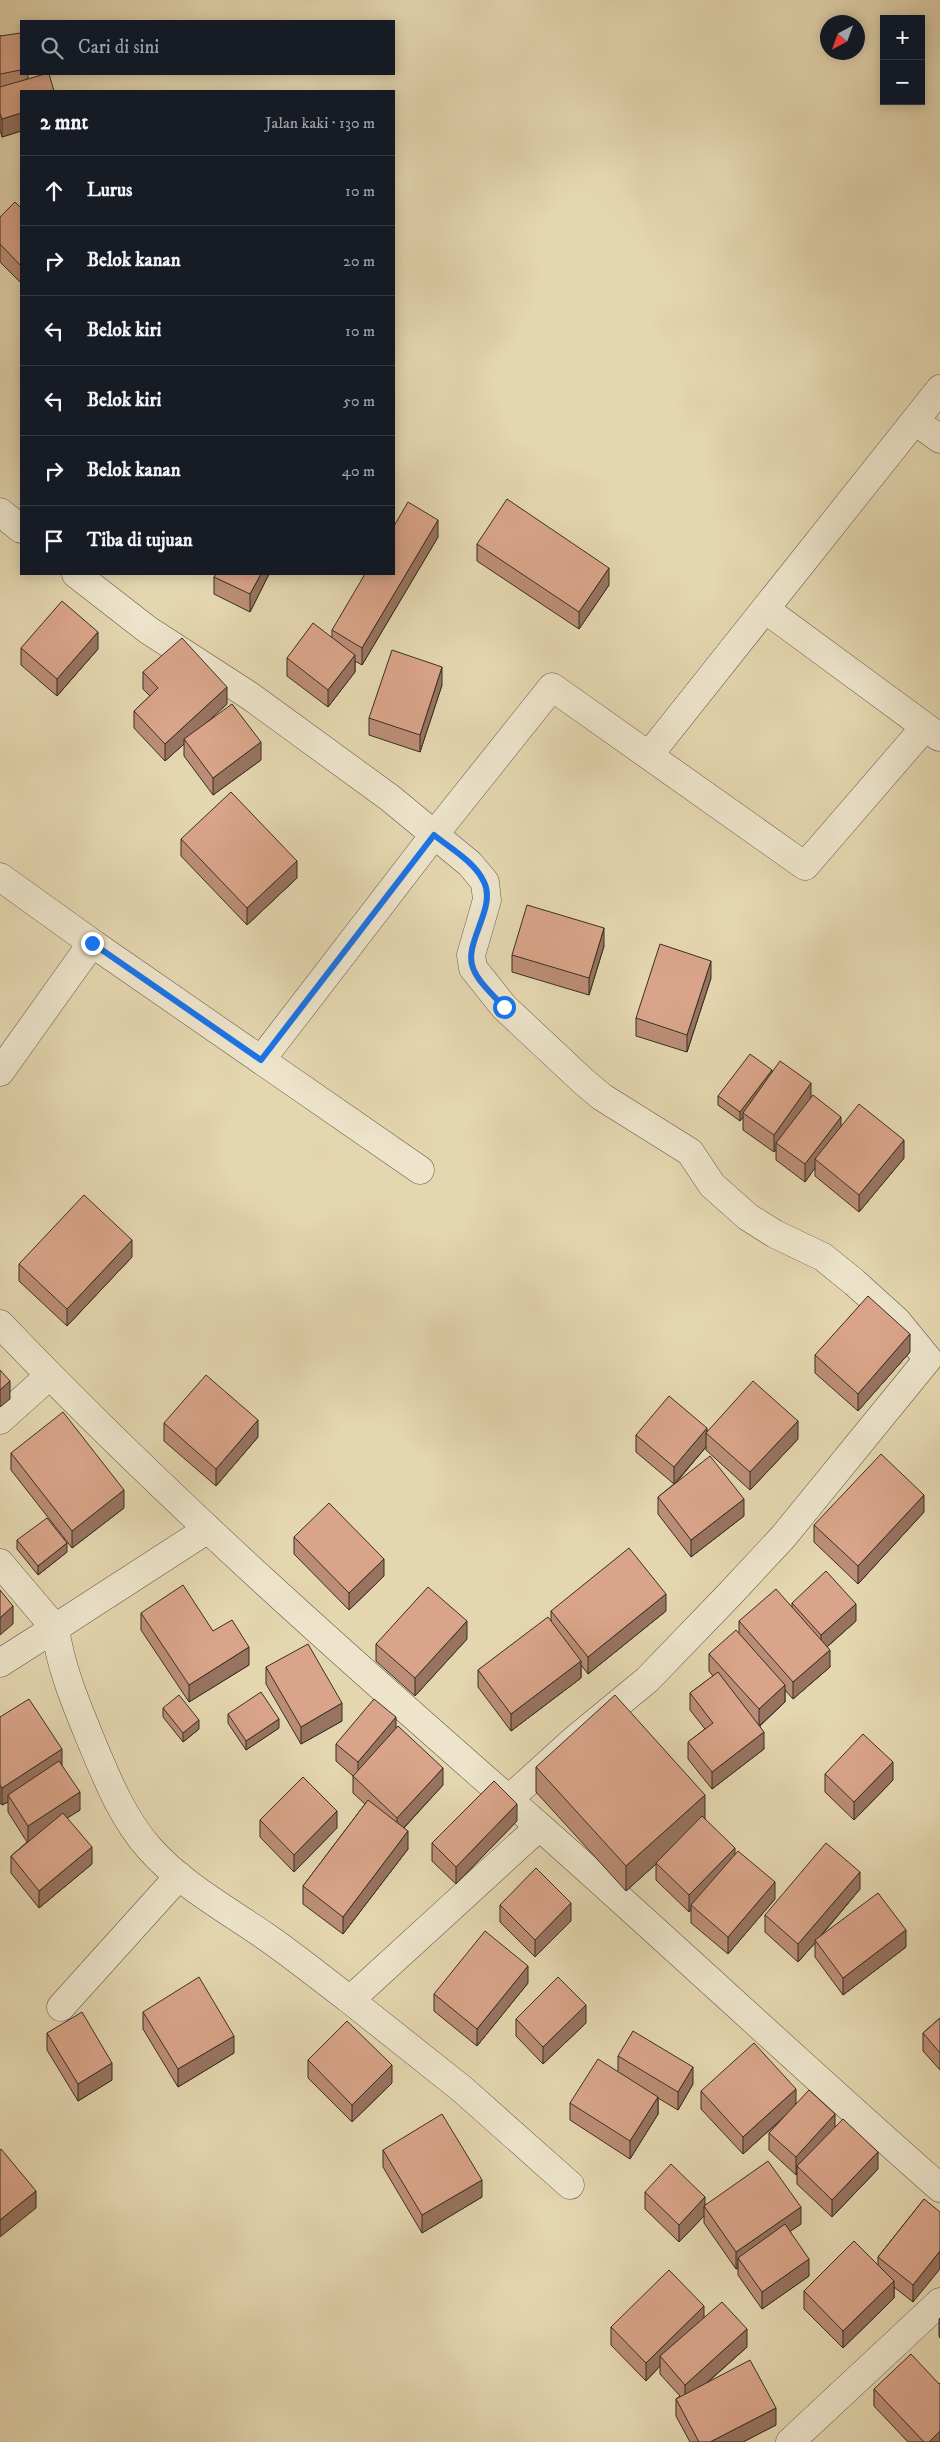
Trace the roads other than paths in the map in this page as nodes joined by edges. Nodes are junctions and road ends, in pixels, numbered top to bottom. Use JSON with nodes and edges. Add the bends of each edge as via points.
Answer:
{"nodes":[{"id":1,"x":940,"y":389,"type":"edge"},
{"id":2,"x":915,"y":421,"type":"junction"},
{"id":3,"x":940,"y":439,"type":"edge"},
{"id":4,"x":0,"y":512,"type":"edge"},
{"id":5,"x":20,"y":528,"type":"edge"},
{"id":6,"x":77,"y":575,"type":"edge"},
{"id":7,"x":765,"y":609,"type":"junction"},
{"id":8,"x":933,"y":733,"type":"edge"},
{"id":9,"x":649,"y":755,"type":"junction"},
{"id":10,"x":434,"y":835,"type":"junction"},
{"id":11,"x":0,"y":877,"type":"edge"},
{"id":12,"x":92,"y":943,"type":"junction"},
{"id":13,"x":261,"y":1060,"type":"junction"},
{"id":14,"x":0,"y":1072,"type":"edge"},
{"id":15,"x":420,"y":1170,"type":"dead end"},
{"id":16,"x":0,"y":1324,"type":"edge"},
{"id":17,"x":934,"y":1362,"type":"edge"},
{"id":18,"x":49,"y":1376,"type":"junction"},
{"id":19,"x":0,"y":1420,"type":"edge"},
{"id":20,"x":208,"y":1529,"type":"junction"},
{"id":21,"x":0,"y":1563,"type":"edge"},
{"id":22,"x":55,"y":1628,"type":"junction"},
{"id":23,"x":0,"y":1663,"type":"edge"},
{"id":24,"x":508,"y":1800,"type":"junction"},
{"id":25,"x":539,"y":1827,"type":"junction"},
{"id":26,"x":179,"y":1876,"type":"junction"},
{"id":27,"x":350,"y":2000,"type":"junction"},
{"id":28,"x":60,"y":2007,"type":"dead end"},
{"id":29,"x":570,"y":2185,"type":"dead end"},
{"id":30,"x":940,"y":2188,"type":"edge"},
{"id":31,"x":940,"y":2302,"type":"edge"},
{"id":32,"x":790,"y":2442,"type":"edge"}],
"edges":[{"from":1,"to":2,"type":"street"},
{"from":2,"to":3,"type":"street"},
{"from":2,"to":7,"type":"street"},
{"from":4,"to":5,"type":"street"},
{"from":6,"to":10,"type":"street","via":[[148,630],[250,696],[390,798]]},
{"from":7,"to":8,"type":"street"},
{"from":7,"to":9,"type":"street"},
{"from":8,"to":9,"type":"street","via":[[805,866]]},
{"from":9,"to":10,"type":"street","via":[[552,687]]},
{"from":10,"to":13,"type":"street"},
{"from":10,"to":17,"type":"street","via":[[470,864],[485,882],[487,900],[472,955],[473,968],[504,1007],[596,1092],[690,1152],[712,1185],[748,1217],[823,1257],[854,1282]]},
{"from":11,"to":12,"type":"street"},
{"from":12,"to":13,"type":"street"},
{"from":12,"to":14,"type":"street"},
{"from":13,"to":15,"type":"street"},
{"from":16,"to":18,"type":"street"},
{"from":17,"to":24,"type":"street","via":[[783,1537],[647,1680]]},
{"from":18,"to":19,"type":"street"},
{"from":18,"to":20,"type":"street"},
{"from":20,"to":22,"type":"street"},
{"from":20,"to":24,"type":"street","via":[[402,1708]]},
{"from":21,"to":22,"type":"street"},
{"from":22,"to":23,"type":"street"},
{"from":22,"to":26,"type":"street","via":[[66,1681],[106,1776],[126,1815],[145,1842]]},
{"from":24,"to":25,"type":"street"},
{"from":25,"to":27,"type":"street"},
{"from":25,"to":30,"type":"street"},
{"from":26,"to":27,"type":"street"},
{"from":26,"to":28,"type":"street"},
{"from":27,"to":29,"type":"street","via":[[462,2089]]},
{"from":31,"to":32,"type":"street"}]}
